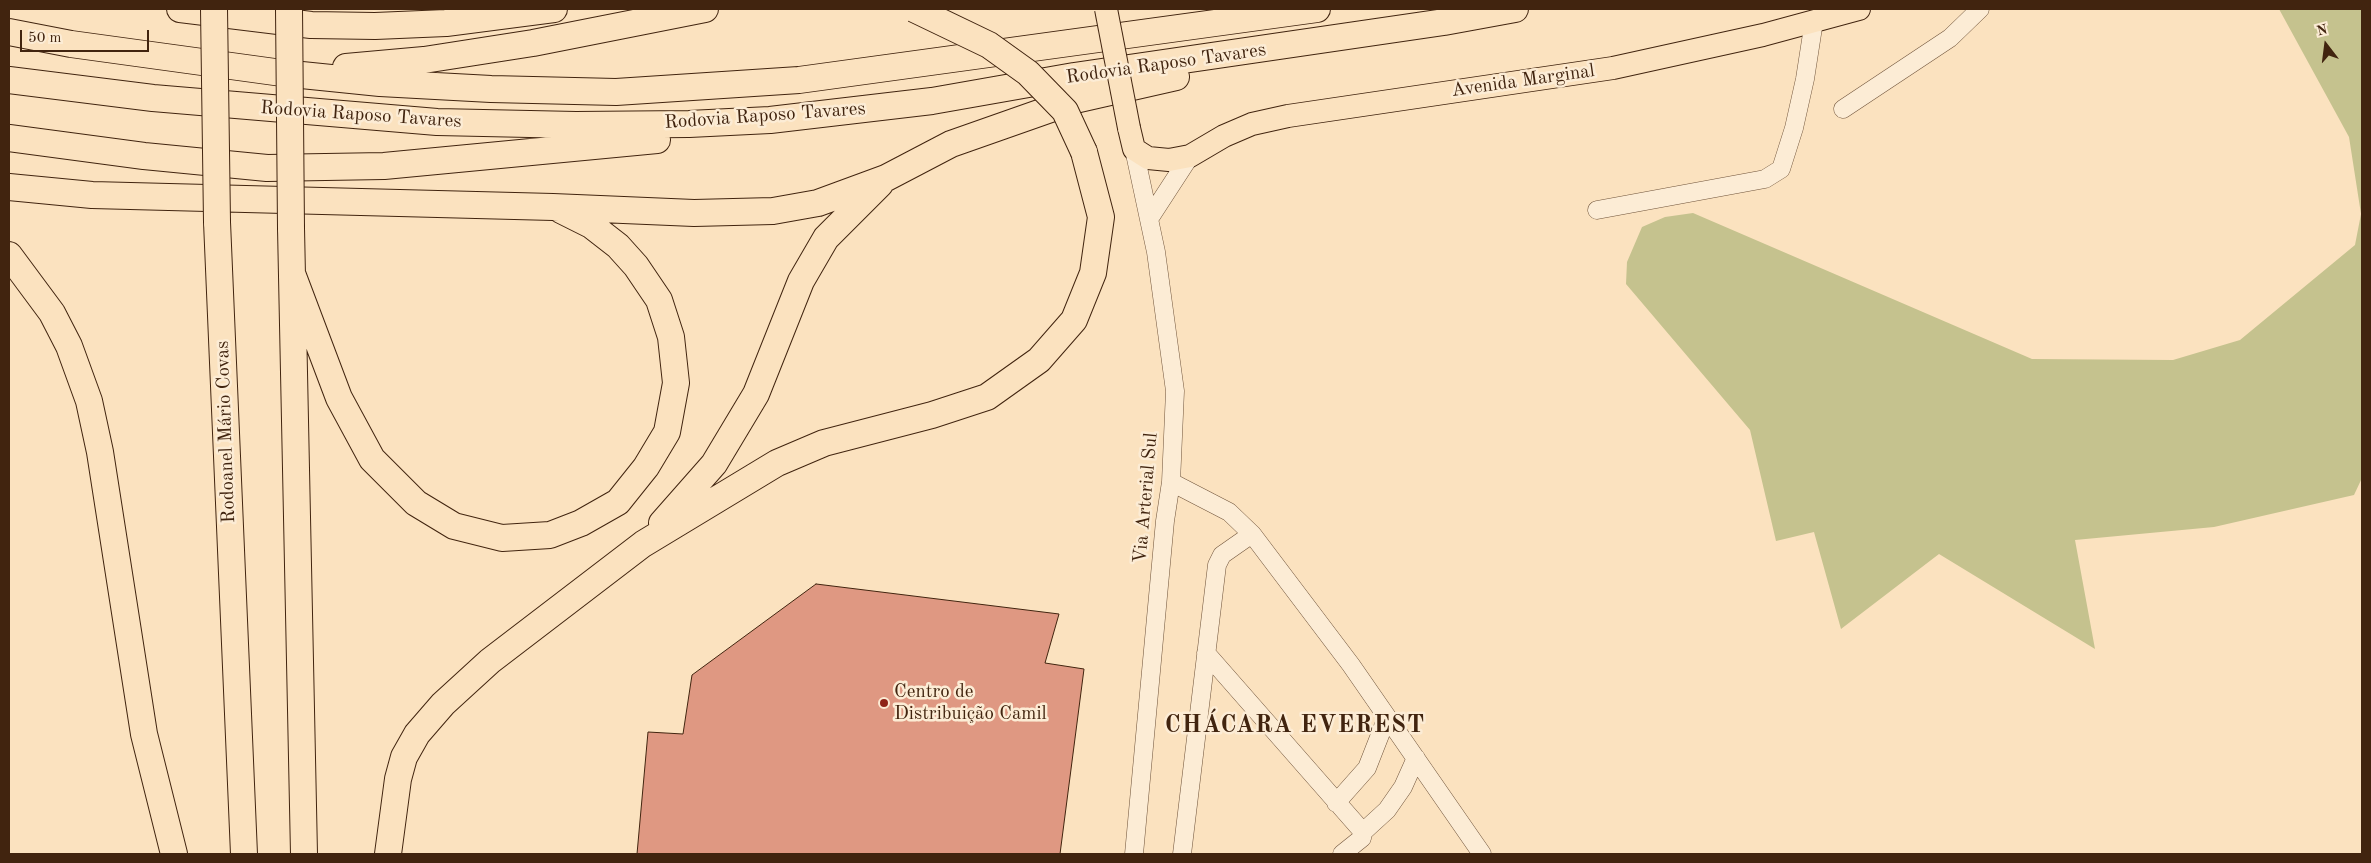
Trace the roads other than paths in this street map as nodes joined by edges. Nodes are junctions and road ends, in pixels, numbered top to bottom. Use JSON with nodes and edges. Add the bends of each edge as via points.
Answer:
{"nodes":[{"id":1,"x":180,"y":9,"type":"edge"},
{"id":2,"x":214,"y":9,"type":"edge"},
{"id":3,"x":289,"y":9,"type":"edge"},
{"id":4,"x":554,"y":9,"type":"edge"},
{"id":5,"x":705,"y":9,"type":"edge"},
{"id":6,"x":914,"y":9,"type":"edge"},
{"id":7,"x":1106,"y":9,"type":"edge"},
{"id":8,"x":1317,"y":9,"type":"edge"},
{"id":9,"x":1515,"y":9,"type":"edge"},
{"id":10,"x":1859,"y":9,"type":"edge"},
{"id":11,"x":1980,"y":9,"type":"edge"},
{"id":12,"x":1814,"y":21,"type":"junction"},
{"id":13,"x":9,"y":32,"type":"edge"},
{"id":14,"x":1379,"y":32,"type":"junction"},
{"id":15,"x":282,"y":73,"type":"junction"},
{"id":16,"x":9,"y":80,"type":"edge"},
{"id":17,"x":1843,"y":109,"type":"dead end"},
{"id":18,"x":770,"y":120,"type":"junction"},
{"id":19,"x":9,"y":138,"type":"edge"},
{"id":20,"x":1131,"y":138,"type":"junction"},
{"id":21,"x":1190,"y":156,"type":"junction"},
{"id":22,"x":886,"y":178,"type":"junction"},
{"id":23,"x":9,"y":187,"type":"edge"},
{"id":24,"x":553,"y":207,"type":"junction"},
{"id":25,"x":1596,"y":210,"type":"dead end"},
{"id":26,"x":1149,"y":219,"type":"junction"},
{"id":27,"x":9,"y":256,"type":"edge"},
{"id":28,"x":293,"y":276,"type":"junction"},
{"id":29,"x":1171,"y":482,"type":"junction"},
{"id":30,"x":1252,"y":534,"type":"junction"},
{"id":31,"x":643,"y":544,"type":"junction"},
{"id":32,"x":1206,"y":653,"type":"junction"},
{"id":33,"x":1387,"y":717,"type":"junction"},
{"id":34,"x":1416,"y":758,"type":"junction"},
{"id":35,"x":1336,"y":803,"type":"junction"},
{"id":36,"x":1363,"y":832,"type":"junction"},
{"id":37,"x":174,"y":854,"type":"edge"},
{"id":38,"x":244,"y":854,"type":"edge"},
{"id":39,"x":304,"y":854,"type":"edge"},
{"id":40,"x":388,"y":854,"type":"edge"},
{"id":41,"x":1134,"y":854,"type":"edge"},
{"id":42,"x":1182,"y":854,"type":"edge"},
{"id":43,"x":1342,"y":854,"type":"edge"},
{"id":44,"x":1482,"y":854,"type":"edge"}],
"edges":[{"from":1,"to":4,"type":"highway","via":[[311,25],[376,26],[446,23]]},
{"from":2,"to":38,"type":"highway","name":"Rodoanel Mário Covas","bridge":true,"via":[[217,222]]},
{"from":3,"to":28,"type":"highway","bridge":true},
{"from":5,"to":15,"type":"highway","via":[[433,59]]},
{"from":6,"to":31,"type":"highway","bridge":true,"via":[[988,45],[1028,73],[1065,111],[1084,152],[1101,217],[1093,272],[1074,320],[1039,360],[987,397],[824,443],[777,462]]},
{"from":7,"to":20,"type":"main road","bridge":true},
{"from":8,"to":15,"type":"highway","name":"Rodovia Raposo Tavares","via":[[799,80],[711,87],[616,92],[491,89]]},
{"from":9,"to":14,"type":"highway","name":"Rodovia Raposo Tavares"},
{"from":10,"to":12,"type":"main road","name":"Avenida Marginal"},
{"from":11,"to":17,"type":"street","via":[[1950,38]]},
{"from":12,"to":21,"type":"main road","name":"Avenida Marginal","via":[[1612,68],[1288,116],[1245,127]]},
{"from":12,"to":25,"type":"street","via":[[1805,79],[1781,169],[1765,179]]},
{"from":13,"to":15,"type":"highway","name":"Rodovia Raposo Tavares","via":[[71,44]]},
{"from":14,"to":18,"type":"highway","name":"Rodovia Raposo Tavares","via":[[1083,75],[932,101]]},
{"from":14,"to":22,"type":"highway","via":[[1079,99],[951,144]]},
{"from":16,"to":18,"type":"highway","name":"Rodovia Raposo Tavares","via":[[152,98],[437,122],[636,125]]},
{"from":18,"to":19,"type":"highway","via":[[671,138],[384,166],[267,168]]},
{"from":20,"to":21,"type":"main road","name":"Avenida Marginal","via":[[1148,158]]},
{"from":20,"to":26,"type":"street","name":"Via Arterial Sul"},
{"from":21,"to":26,"type":"street","name":"Avenida Marginal"},
{"from":22,"to":24,"type":"highway","via":[[818,204],[774,211],[694,213]]},
{"from":22,"to":31,"type":"highway","via":[[826,238],[801,281],[752,402],[714,464]]},
{"from":23,"to":24,"type":"highway","via":[[102,195]]},
{"from":24,"to":28,"type":"highway","via":[[591,225],[618,246],[636,266],[659,300],[671,337],[676,383],[667,432],[646,467],[618,502],[581,523],[550,535],[502,538],[454,526],[416,503],[372,459],[338,398]]},
{"from":26,"to":29,"type":"street","name":"Via Arterial Sul","via":[[1175,391]]},
{"from":27,"to":37,"type":"highway","via":[[52,313],[69,346],[89,401],[144,734]]},
{"from":28,"to":39,"type":"highway"},
{"from":29,"to":30,"type":"street","via":[[1229,512]]},
{"from":29,"to":41,"type":"street","name":"Via Arterial Sul"},
{"from":30,"to":32,"type":"street","via":[[1222,555],[1217,565]]},
{"from":30,"to":33,"type":"street"},
{"from":31,"to":40,"type":"highway","via":[[490,661],[417,734],[404,757],[398,779]]},
{"from":32,"to":35,"type":"street"},
{"from":32,"to":42,"type":"street"},
{"from":33,"to":34,"type":"street"},
{"from":33,"to":35,"type":"street","via":[[1367,768]]},
{"from":34,"to":36,"type":"street","via":[[1387,810]]},
{"from":34,"to":44,"type":"street"},
{"from":35,"to":36,"type":"street"},
{"from":36,"to":43,"type":"street","via":[[1362,838]]}]}
